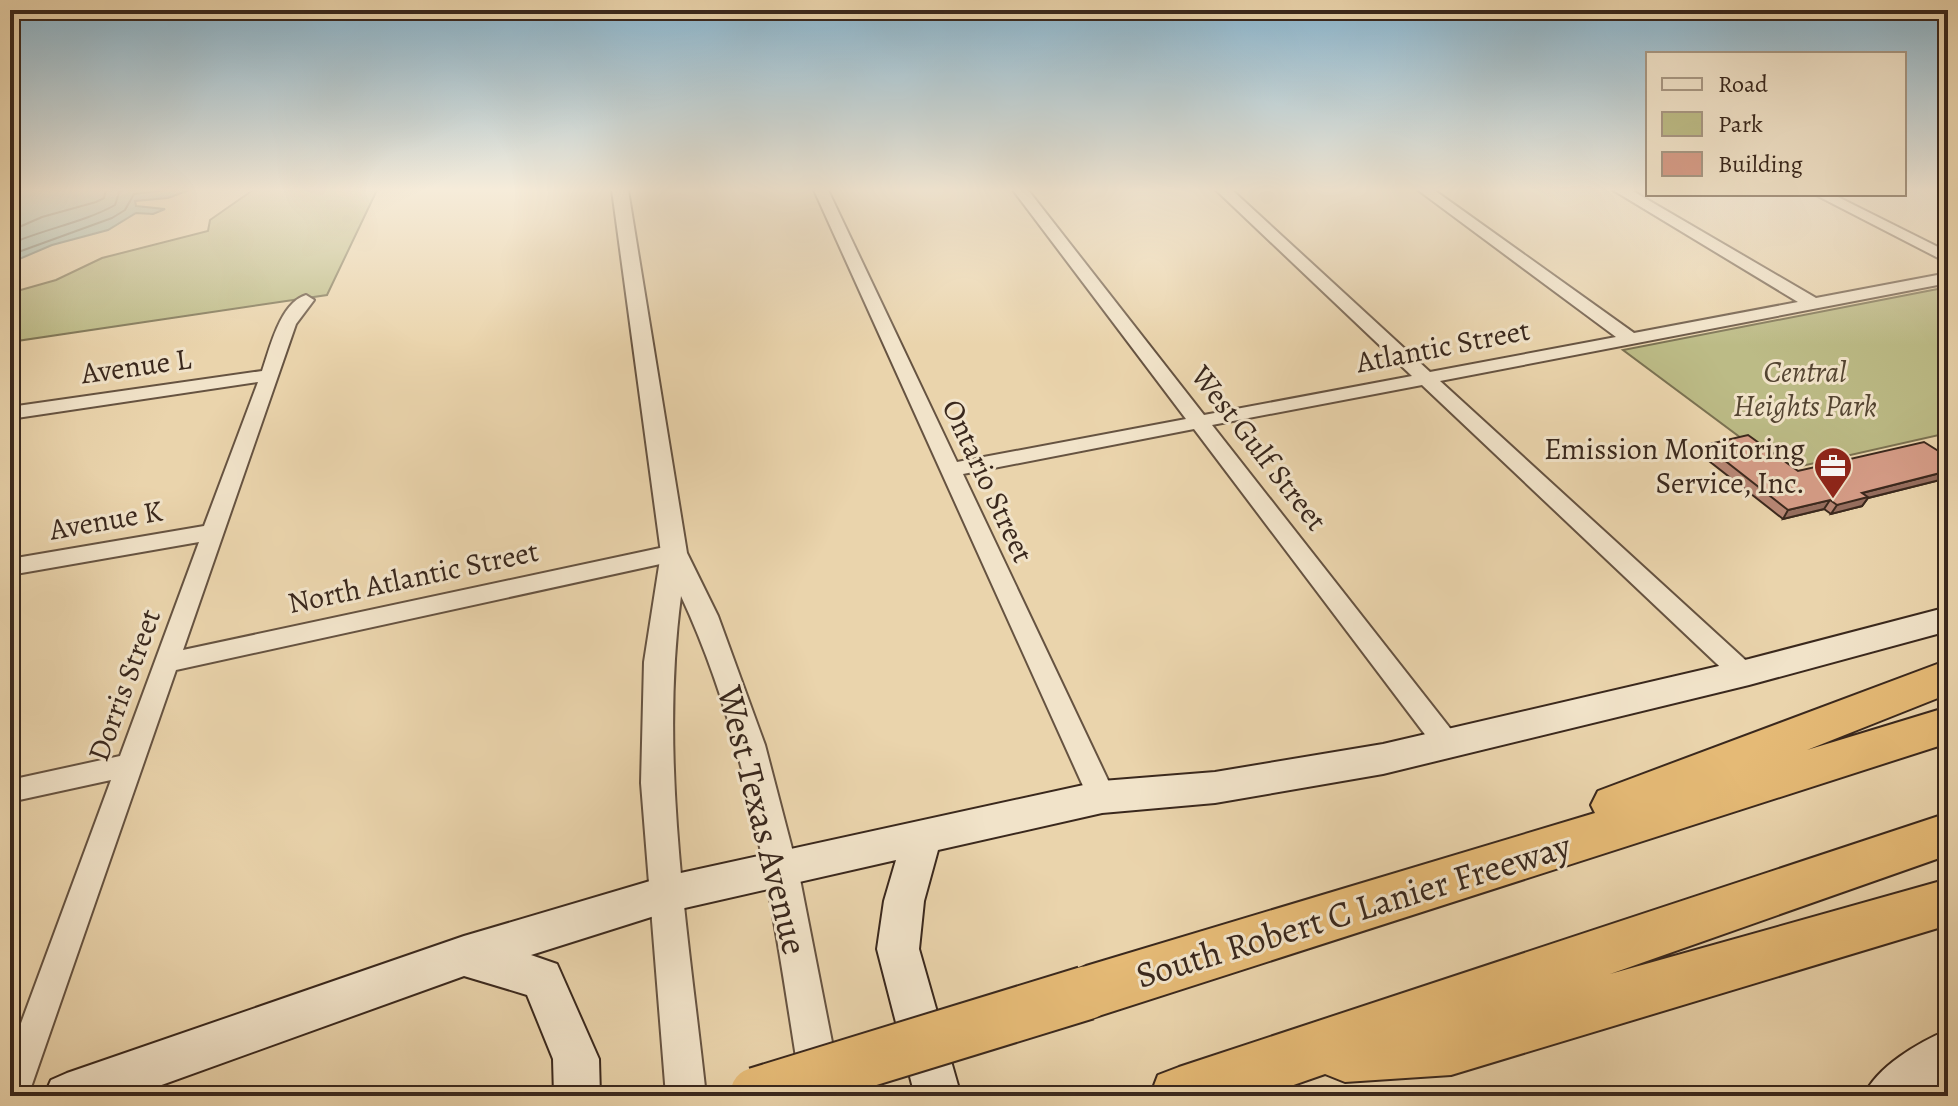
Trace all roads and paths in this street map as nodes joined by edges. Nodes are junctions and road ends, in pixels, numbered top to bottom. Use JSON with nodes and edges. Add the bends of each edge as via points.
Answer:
{"nodes":[{"id":1,"x":628,"y":242,"type":"edge"},
{"id":2,"x":845,"y":242,"type":"edge"},
{"id":3,"x":1060,"y":242,"type":"edge"},
{"id":4,"x":1278,"y":242,"type":"edge"},
{"id":5,"x":1496,"y":242,"type":"edge"},
{"id":6,"x":1708,"y":242,"type":"edge"},
{"id":7,"x":1915,"y":242,"type":"edge"},
{"id":8,"x":1948,"y":258,"type":"edge"},
{"id":9,"x":1948,"y":278,"type":"edge"},
{"id":10,"x":306,"y":300,"type":"dead end"},
{"id":11,"x":1814,"y":304,"type":"junction"},
{"id":12,"x":1629,"y":338,"type":"junction"},
{"id":13,"x":270,"y":375,"type":"junction"},
{"id":14,"x":1425,"y":378,"type":"junction"},
{"id":15,"x":10,"y":413,"type":"edge"},
{"id":16,"x":1201,"y":422,"type":"junction"},
{"id":17,"x":950,"y":470,"type":"junction"},
{"id":18,"x":213,"y":532,"type":"junction"},
{"id":19,"x":674,"y":553,"type":"junction"},
{"id":20,"x":10,"y":567,"type":"edge"},
{"id":21,"x":1948,"y":619,"type":"edge"},
{"id":22,"x":166,"y":663,"type":"junction"},
{"id":23,"x":1744,"y":674,"type":"junction"},
{"id":24,"x":1948,"y":676,"type":"edge"},
{"id":25,"x":1948,"y":725,"type":"edge"},
{"id":26,"x":1448,"y":745,"type":"junction"},
{"id":27,"x":129,"y":765,"type":"junction"},
{"id":28,"x":10,"y":791,"type":"edge"},
{"id":29,"x":1102,"y":797,"type":"junction"},
{"id":30,"x":1948,"y":834,"type":"edge"},
{"id":31,"x":923,"y":836,"type":"junction"},
{"id":32,"x":782,"y":868,"type":"junction"},
{"id":33,"x":667,"y":894,"type":"junction"},
{"id":34,"x":1948,"y":902,"type":"edge"},
{"id":35,"x":1303,"y":927,"type":"junction"},
{"id":36,"x":464,"y":956,"type":"junction"},
{"id":37,"x":1948,"y":1052,"type":"edge"},
{"id":38,"x":1294,"y":1057,"type":"junction"},
{"id":39,"x":754,"y":1095,"type":"edge"},
{"id":40,"x":11,"y":1096,"type":"edge"},
{"id":41,"x":67,"y":1096,"type":"edge"},
{"id":42,"x":577,"y":1096,"type":"edge"},
{"id":43,"x":686,"y":1096,"type":"edge"},
{"id":44,"x":822,"y":1096,"type":"edge"},
{"id":45,"x":938,"y":1096,"type":"edge"},
{"id":46,"x":1179,"y":1096,"type":"edge"},
{"id":47,"x":1887,"y":1096,"type":"edge"}],
"edges":[{"from":1,"to":19,"type":"street","name":"West Texas Avenue"},
{"from":2,"to":17,"type":"street","name":"Ontario Street"},
{"from":3,"to":16,"type":"street","name":"West Gulf Street"},
{"from":4,"to":14,"type":"street"},
{"from":5,"to":12,"type":"street"},
{"from":6,"to":11,"type":"street"},
{"from":7,"to":8,"type":"street"},
{"from":9,"to":11,"type":"street","name":"Atlantic Street"},
{"from":10,"to":13,"type":"street","name":"Dorris Street","via":[[288,323]]},
{"from":11,"to":12,"type":"street","name":"Atlantic Street"},
{"from":12,"to":14,"type":"street","name":"Atlantic Street"},
{"from":13,"to":15,"type":"street","name":"Avenue L"},
{"from":13,"to":18,"type":"street","name":"Dorris Street"},
{"from":14,"to":16,"type":"street","name":"Atlantic Street"},
{"from":14,"to":23,"type":"street"},
{"from":16,"to":17,"type":"street","name":"Atlantic Street"},
{"from":16,"to":26,"type":"street","name":"West Gulf Street"},
{"from":17,"to":29,"type":"street","name":"Ontario Street"},
{"from":18,"to":20,"type":"street","name":"Avenue K"},
{"from":18,"to":22,"type":"street","name":"Dorris Street"},
{"from":19,"to":22,"type":"street","name":"North Atlantic Street"},
{"from":19,"to":32,"type":"street","name":"West Texas Avenue","via":[[704,610],[746,723]]},
{"from":19,"to":33,"type":"street","name":"West Texas Avenue","via":[[658,662],[657,783]]},
{"from":21,"to":23,"type":"main road"},
{"from":22,"to":27,"type":"street","name":"Dorris Street"},
{"from":23,"to":26,"type":"main road"},
{"from":24,"to":35,"type":"highway"},
{"from":25,"to":35,"type":"highway","name":"South Robert C Lanier Freeway"},
{"from":26,"to":29,"type":"main road","via":[[1289,779],[1167,795]]},
{"from":27,"to":28,"type":"street"},
{"from":27,"to":40,"type":"street","name":"Dorris Street"},
{"from":29,"to":31,"type":"main road"},
{"from":30,"to":38,"type":"highway"},
{"from":31,"to":32,"type":"main road"},
{"from":31,"to":45,"type":"main road","via":[[904,901],[898,949]]},
{"from":32,"to":33,"type":"main road"},
{"from":32,"to":44,"type":"street","name":"West Texas Avenue"},
{"from":33,"to":36,"type":"main road"},
{"from":33,"to":43,"type":"street","name":"West Texas Avenue"},
{"from":34,"to":38,"type":"highway","via":[[1451,1047]]},
{"from":35,"to":39,"type":"highway","name":"South Robert C Lanier Freeway","bridge":true},
{"from":36,"to":41,"type":"main road"},
{"from":36,"to":42,"type":"main road","via":[[542,979],[576,1059]]},
{"from":37,"to":47,"type":"main road"},
{"from":38,"to":46,"type":"highway"}]}
